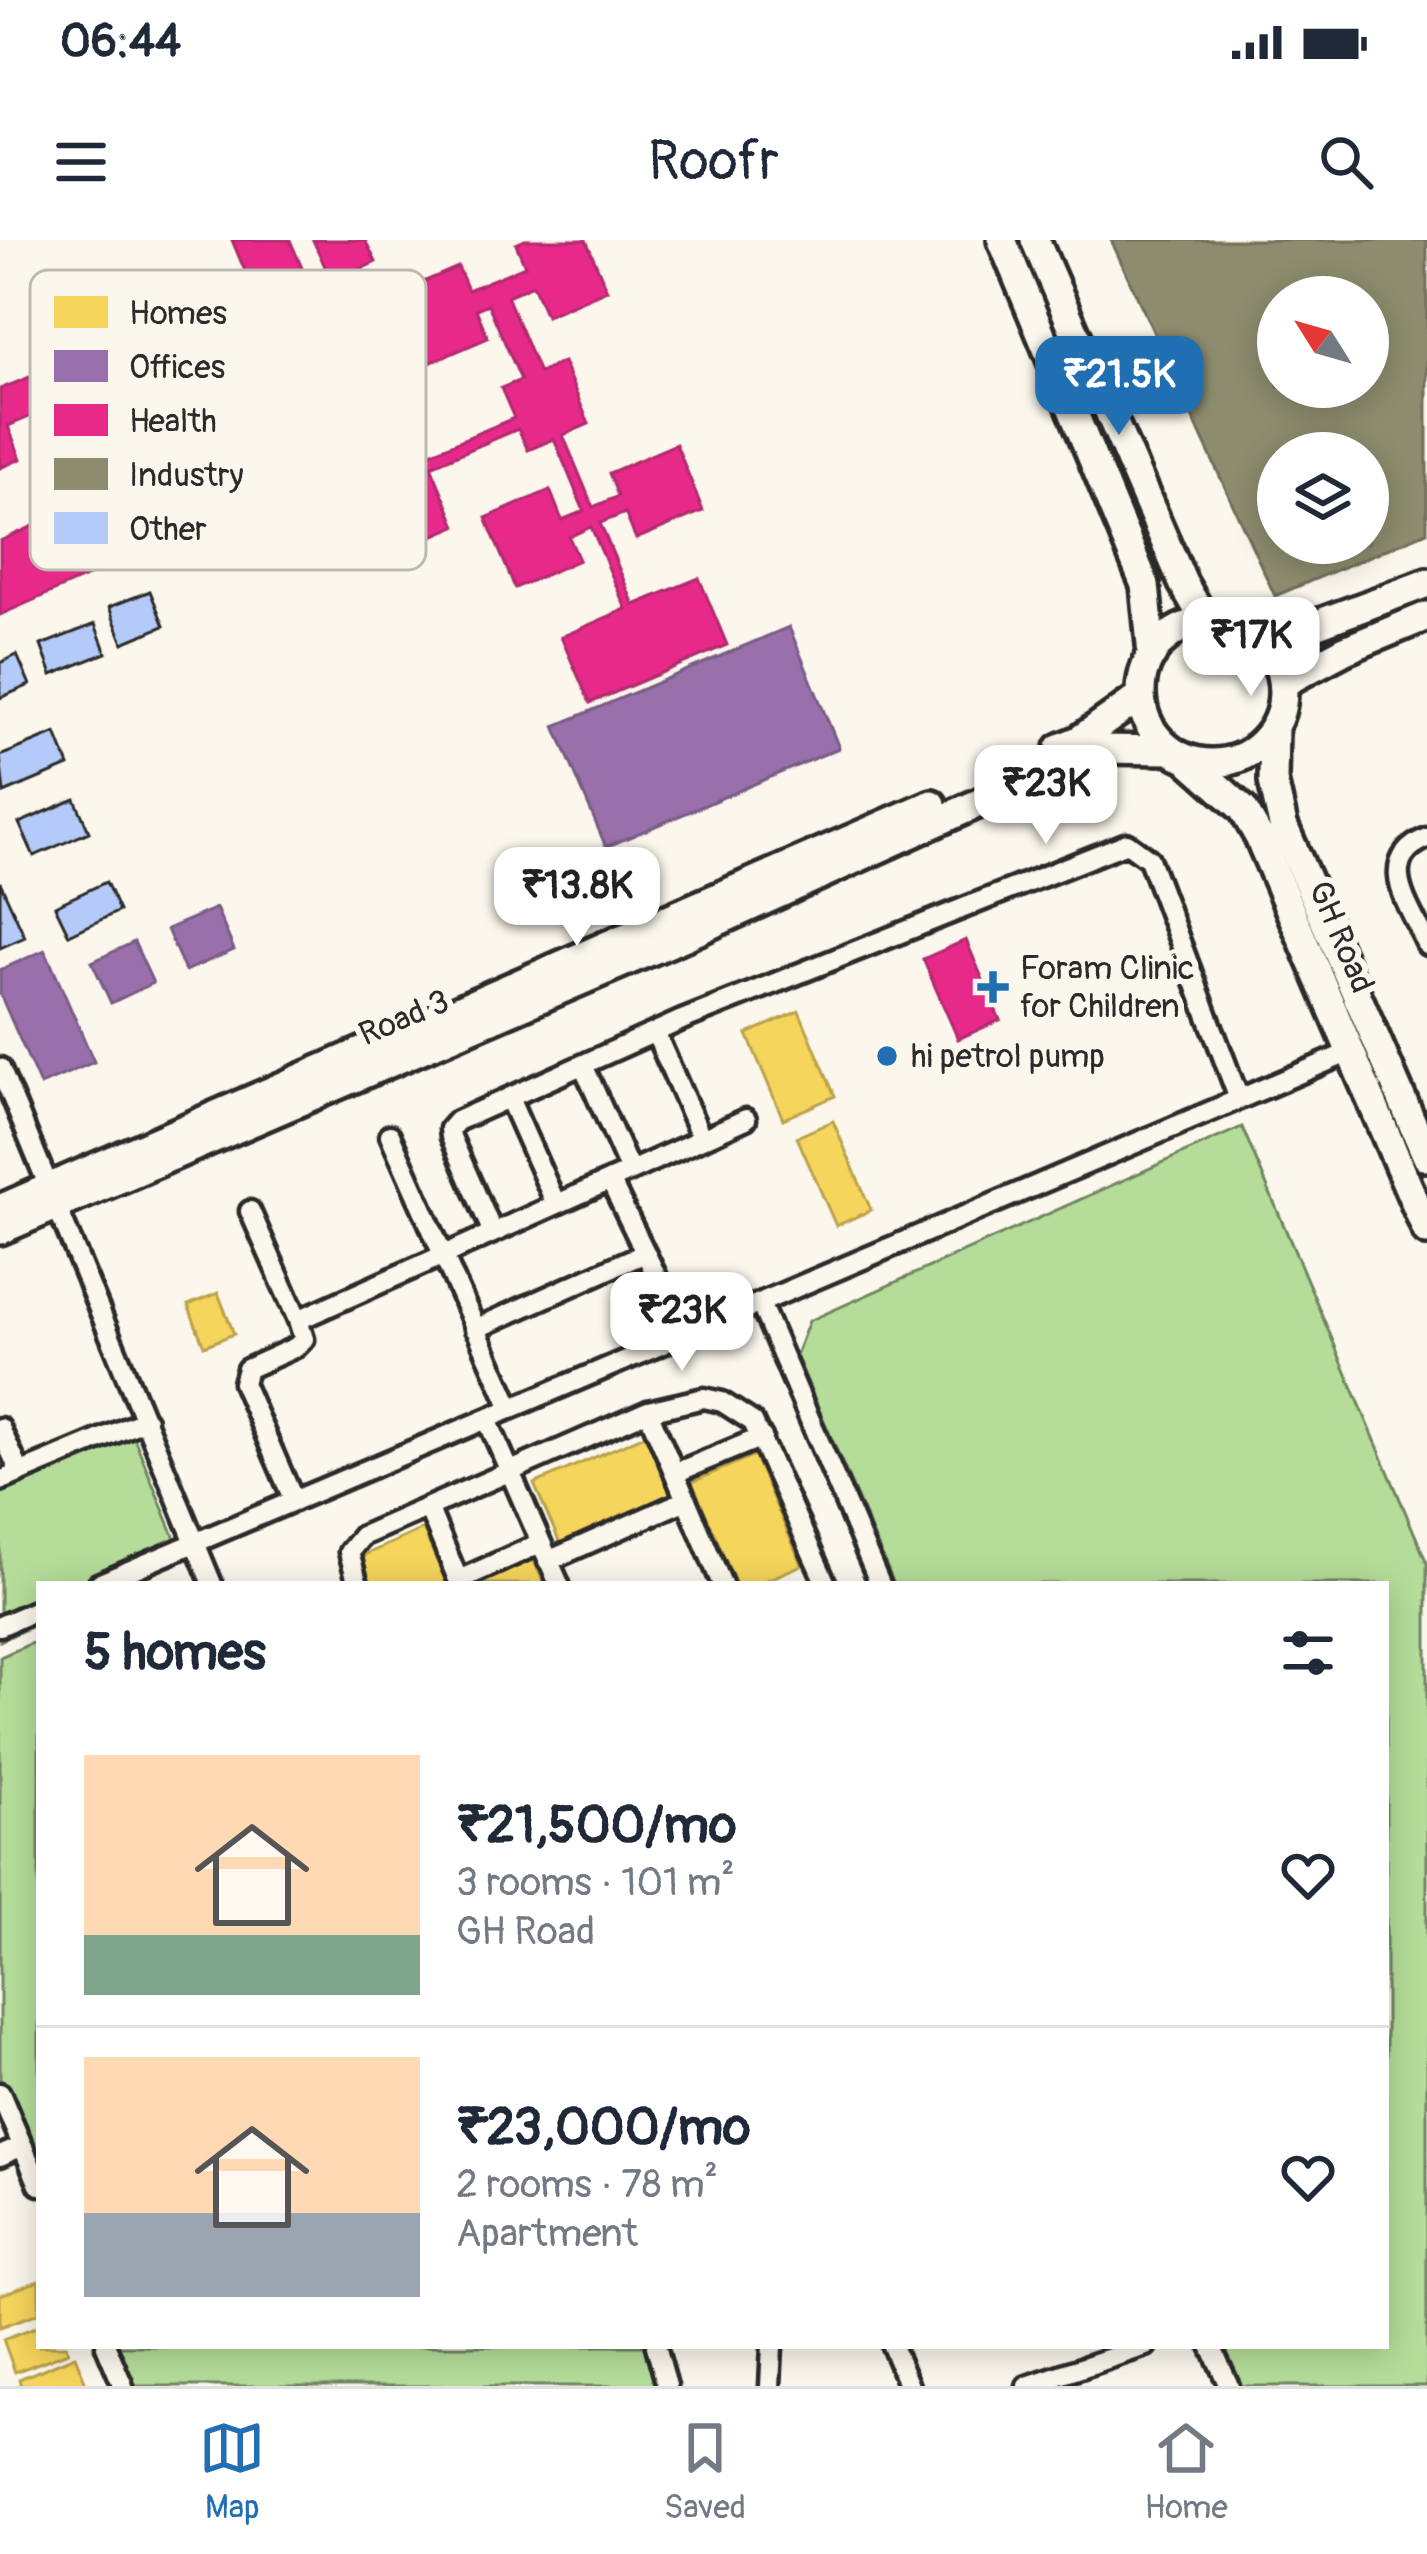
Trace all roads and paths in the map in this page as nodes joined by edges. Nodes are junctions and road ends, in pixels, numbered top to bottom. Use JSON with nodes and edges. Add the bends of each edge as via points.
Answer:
{"nodes":[{"id":1,"x":1002,"y":240,"type":"edge"},
{"id":2,"x":1035,"y":240,"type":"edge"},
{"id":3,"x":1427,"y":583,"type":"edge"},
{"id":4,"x":1427,"y":616,"type":"edge"},
{"id":5,"x":1205,"y":621,"type":"junction"},
{"id":6,"x":1264,"y":644,"type":"junction"},
{"id":7,"x":1152,"y":655,"type":"junction"},
{"id":8,"x":1283,"y":683,"type":"junction"},
{"id":9,"x":1141,"y":696,"type":"junction"},
{"id":10,"x":1274,"y":727,"type":"junction"},
{"id":11,"x":1178,"y":754,"type":"junction"},
{"id":12,"x":1427,"y":838,"type":"edge"},
{"id":13,"x":1425,"y":933,"type":"edge"},
{"id":14,"x":655,"y":1032,"type":"junction"},
{"id":15,"x":1351,"y":1052,"type":"junction"},
{"id":16,"x":583,"y":1065,"type":"junction"},
{"id":17,"x":0,"y":1068,"type":"edge"},
{"id":18,"x":509,"y":1098,"type":"junction"},
{"id":19,"x":1239,"y":1099,"type":"junction"},
{"id":20,"x":746,"y":1119,"type":"dead end"},
{"id":21,"x":390,"y":1136,"type":"dead end"},
{"id":22,"x":702,"y":1139,"type":"junction"},
{"id":23,"x":1427,"y":1157,"type":"edge"},
{"id":24,"x":630,"y":1171,"type":"junction"},
{"id":25,"x":610,"y":1180,"type":"junction"},
{"id":26,"x":55,"y":1196,"type":"junction"},
{"id":27,"x":556,"y":1204,"type":"junction"},
{"id":28,"x":0,"y":1209,"type":"edge"},
{"id":29,"x":250,"y":1211,"type":"dead end"},
{"id":30,"x":0,"y":1229,"type":"edge"},
{"id":31,"x":1427,"y":1231,"type":"edge"},
{"id":32,"x":493,"y":1233,"type":"junction"},
{"id":33,"x":643,"y":1254,"type":"junction"},
{"id":34,"x":442,"y":1255,"type":"junction"},
{"id":35,"x":760,"y":1303,"type":"junction"},
{"id":36,"x":298,"y":1320,"type":"junction"},
{"id":37,"x":476,"y":1330,"type":"junction"},
{"id":38,"x":685,"y":1335,"type":"junction"},
{"id":39,"x":511,"y":1408,"type":"junction"},
{"id":40,"x":648,"y":1412,"type":"junction"},
{"id":41,"x":487,"y":1419,"type":"junction"},
{"id":42,"x":146,"y":1420,"type":"junction"},
{"id":43,"x":0,"y":1428,"type":"edge"},
{"id":44,"x":762,"y":1437,"type":"junction"},
{"id":45,"x":20,"y":1472,"type":"junction"},
{"id":46,"x":509,"y":1472,"type":"junction"},
{"id":47,"x":675,"y":1473,"type":"junction"},
{"id":48,"x":0,"y":1480,"type":"edge"},
{"id":49,"x":686,"y":1500,"type":"junction"},
{"id":50,"x":294,"y":1501,"type":"junction"},
{"id":51,"x":428,"y":1507,"type":"junction"},
{"id":52,"x":195,"y":1543,"type":"junction"},
{"id":53,"x":544,"y":1552,"type":"junction"},
{"id":54,"x":105,"y":1581,"type":"edge"},
{"id":55,"x":211,"y":1581,"type":"edge"},
{"id":56,"x":357,"y":1581,"type":"edge"},
{"id":57,"x":460,"y":1581,"type":"edge"},
{"id":58,"x":463,"y":1581,"type":"edge"},
{"id":59,"x":558,"y":1581,"type":"edge"},
{"id":60,"x":720,"y":1581,"type":"edge"},
{"id":61,"x":825,"y":1581,"type":"edge"},
{"id":62,"x":879,"y":1581,"type":"edge"},
{"id":63,"x":36,"y":1610,"type":"edge"},
{"id":64,"x":0,"y":1626,"type":"edge"},
{"id":65,"x":0,"y":2093,"type":"edge"},
{"id":66,"x":23,"y":2146,"type":"junction"},
{"id":67,"x":0,"y":2156,"type":"edge"},
{"id":68,"x":36,"y":2178,"type":"edge"},
{"id":69,"x":107,"y":2349,"type":"edge"},
{"id":70,"x":657,"y":2349,"type":"edge"},
{"id":71,"x":772,"y":2349,"type":"edge"},
{"id":72,"x":893,"y":2349,"type":"edge"},
{"id":73,"x":1138,"y":2349,"type":"edge"},
{"id":74,"x":1212,"y":2349,"type":"edge"},
{"id":75,"x":123,"y":2386,"type":"edge"},
{"id":76,"x":667,"y":2386,"type":"edge"},
{"id":77,"x":770,"y":2386,"type":"edge"},
{"id":78,"x":909,"y":2386,"type":"edge"},
{"id":79,"x":1027,"y":2386,"type":"edge"},
{"id":80,"x":1229,"y":2386,"type":"edge"}],
"edges":[{"from":1,"to":7,"type":"street","via":[[1145,585]]},
{"from":2,"to":5,"type":"street"},
{"from":3,"to":6,"type":"street"},
{"from":4,"to":8,"type":"street"},
{"from":5,"to":6,"type":"street","via":[[1247,630]]},
{"from":5,"to":7,"type":"street","via":[[1166,638]]},
{"from":6,"to":8,"type":"street"},
{"from":7,"to":9,"type":"street"},
{"from":8,"to":10,"type":"street"},
{"from":9,"to":11,"type":"street","via":[[1155,735]]},
{"from":9,"to":26,"type":"street","name":"Road 3","via":[[1079,740]]},
{"from":10,"to":11,"type":"street","via":[[1246,755],[1207,764]]},
{"from":10,"to":23,"type":"street","name":"GH Road","via":[[1283,825]]},
{"from":11,"to":15,"type":"street","name":"GH Road","via":[[1244,809]]},
{"from":11,"to":26,"type":"street","name":"Road 3","via":[[1099,749],[690,934]]},
{"from":12,"to":13,"type":"street","via":[[1408,845],[1397,864]]},
{"from":14,"to":16,"type":"street"},
{"from":14,"to":19,"type":"street","via":[[1127,844],[1149,859]]},
{"from":14,"to":22,"type":"street"},
{"from":15,"to":19,"type":"street"},
{"from":15,"to":31,"type":"street","name":"GH Road"},
{"from":16,"to":18,"type":"street"},
{"from":16,"to":24,"type":"street"},
{"from":17,"to":26,"type":"street"},
{"from":18,"to":27,"type":"street"},
{"from":18,"to":32,"type":"street","via":[[450,1129]]},
{"from":19,"to":35,"type":"street"},
{"from":20,"to":22,"type":"street"},
{"from":21,"to":34,"type":"street"},
{"from":22,"to":24,"type":"street"},
{"from":24,"to":25,"type":"street"},
{"from":25,"to":27,"type":"street"},
{"from":25,"to":33,"type":"street"},
{"from":26,"to":28,"type":"street","name":"Road 3"},
{"from":26,"to":30,"type":"street","name":"Road 3"},
{"from":26,"to":42,"type":"street"},
{"from":27,"to":32,"type":"street"},
{"from":29,"to":36,"type":"street"},
{"from":32,"to":34,"type":"street"},
{"from":33,"to":37,"type":"street"},
{"from":33,"to":38,"type":"street"},
{"from":34,"to":36,"type":"street"},
{"from":34,"to":37,"type":"street"},
{"from":35,"to":38,"type":"street"},
{"from":35,"to":62,"type":"street"},
{"from":36,"to":50,"type":"street","via":[[304,1340],[243,1377]]},
{"from":37,"to":39,"type":"street"},
{"from":38,"to":39,"type":"street"},
{"from":39,"to":41,"type":"street"},
{"from":40,"to":44,"type":"street","via":[[704,1398],[753,1422]]},
{"from":40,"to":46,"type":"street"},
{"from":40,"to":47,"type":"street"},
{"from":41,"to":46,"type":"street"},
{"from":41,"to":50,"type":"street"},
{"from":42,"to":45,"type":"street"},
{"from":42,"to":52,"type":"street"},
{"from":43,"to":45,"type":"street"},
{"from":44,"to":47,"type":"street"},
{"from":44,"to":61,"type":"street"},
{"from":45,"to":48,"type":"street"},
{"from":46,"to":51,"type":"street"},
{"from":46,"to":53,"type":"street"},
{"from":47,"to":49,"type":"street"},
{"from":49,"to":53,"type":"street"},
{"from":49,"to":60,"type":"street"},
{"from":50,"to":52,"type":"street"},
{"from":51,"to":56,"type":"street","via":[[362,1536],[349,1552]]},
{"from":51,"to":57,"type":"street"},
{"from":52,"to":54,"type":"street"},
{"from":52,"to":55,"type":"street"},
{"from":53,"to":58,"type":"street"},
{"from":53,"to":59,"type":"street"},
{"from":63,"to":64,"type":"street"},
{"from":65,"to":66,"type":"street"},
{"from":66,"to":67,"type":"street"},
{"from":66,"to":68,"type":"street"},
{"from":69,"to":75,"type":"street"},
{"from":70,"to":76,"type":"street"},
{"from":71,"to":77,"type":"street"},
{"from":72,"to":78,"type":"street"},
{"from":73,"to":79,"type":"street"},
{"from":74,"to":80,"type":"street"}]}
